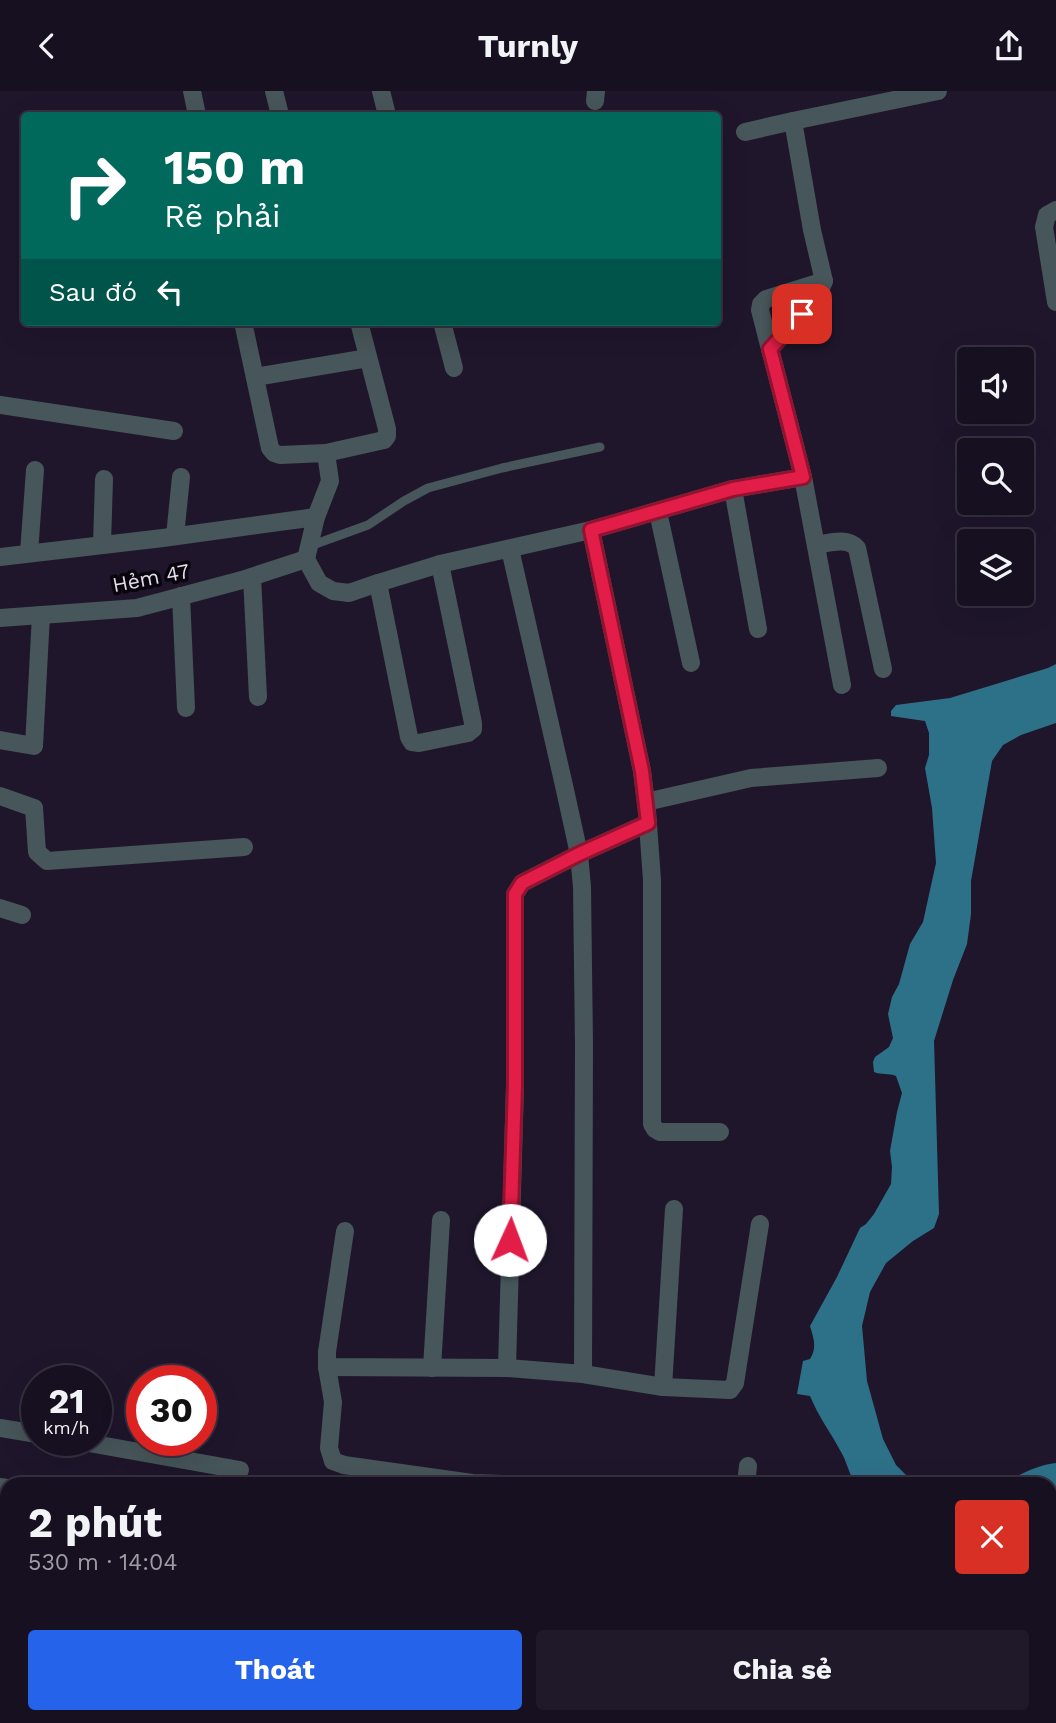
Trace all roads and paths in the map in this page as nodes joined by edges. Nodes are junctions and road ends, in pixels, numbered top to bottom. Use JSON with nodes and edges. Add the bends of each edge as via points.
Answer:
{"nodes":[{"id":1,"x":192,"y":91,"type":"edge"},
{"id":2,"x":274,"y":91,"type":"edge"},
{"id":3,"x":382,"y":91,"type":"edge"},
{"id":4,"x":939,"y":91,"type":"edge"},
{"id":5,"x":196,"y":112,"type":"edge"},
{"id":6,"x":278,"y":112,"type":"edge"},
{"id":7,"x":386,"y":112,"type":"edge"},
{"id":8,"x":793,"y":121,"type":"junction"},
{"id":9,"x":745,"y":132,"type":"dead end"},
{"id":10,"x":1056,"y":210,"type":"edge"},
{"id":11,"x":824,"y":281,"type":"junction"},
{"id":12,"x":1056,"y":302,"type":"edge"},
{"id":13,"x":244,"y":326,"type":"edge"},
{"id":14,"x":360,"y":326,"type":"edge"},
{"id":15,"x":443,"y":326,"type":"edge"},
{"id":16,"x":770,"y":349,"type":"junction"},
{"id":17,"x":368,"y":358,"type":"junction"},
{"id":18,"x":454,"y":368,"type":"dead end"},
{"id":19,"x":255,"y":377,"type":"junction"},
{"id":20,"x":0,"y":405,"type":"edge"},
{"id":21,"x":174,"y":431,"type":"dead end"},
{"id":22,"x":600,"y":447,"type":"dead end"},
{"id":23,"x":326,"y":453,"type":"junction"},
{"id":24,"x":35,"y":470,"type":"dead end"},
{"id":25,"x":181,"y":477,"type":"dead end"},
{"id":26,"x":803,"y":477,"type":"junction"},
{"id":27,"x":104,"y":479,"type":"dead end"},
{"id":28,"x":733,"y":489,"type":"junction"},
{"id":29,"x":658,"y":512,"type":"junction"},
{"id":30,"x":316,"y":517,"type":"junction"},
{"id":31,"x":591,"y":530,"type":"junction"},
{"id":32,"x":176,"y":536,"type":"junction"},
{"id":33,"x":102,"y":545,"type":"junction"},
{"id":34,"x":816,"y":545,"type":"junction"},
{"id":35,"x":510,"y":549,"type":"junction"},
{"id":36,"x":29,"y":553,"type":"junction"},
{"id":37,"x":308,"y":553,"type":"junction"},
{"id":38,"x":0,"y":557,"type":"edge"},
{"id":39,"x":440,"y":564,"type":"junction"},
{"id":40,"x":252,"y":577,"type":"junction"},
{"id":41,"x":378,"y":583,"type":"junction"},
{"id":42,"x":181,"y":596,"type":"junction"},
{"id":43,"x":41,"y":615,"type":"junction"},
{"id":44,"x":0,"y":618,"type":"edge"},
{"id":45,"x":758,"y":629,"type":"dead end"},
{"id":46,"x":691,"y":663,"type":"dead end"},
{"id":47,"x":883,"y":669,"type":"dead end"},
{"id":48,"x":842,"y":685,"type":"dead end"},
{"id":49,"x":258,"y":697,"type":"dead end"},
{"id":50,"x":186,"y":708,"type":"dead end"},
{"id":51,"x":0,"y":740,"type":"edge"},
{"id":52,"x":878,"y":768,"type":"dead end"},
{"id":53,"x":0,"y":796,"type":"edge"},
{"id":54,"x":646,"y":798,"type":"junction"},
{"id":55,"x":648,"y":823,"type":"junction"},
{"id":56,"x":244,"y":847,"type":"dead end"},
{"id":57,"x":579,"y":854,"type":"junction"},
{"id":58,"x":0,"y":908,"type":"edge"},
{"id":59,"x":22,"y":915,"type":"dead end"},
{"id":60,"x":720,"y":1132,"type":"dead end"},
{"id":61,"x":674,"y":1209,"type":"dead end"},
{"id":62,"x":441,"y":1220,"type":"dead end"},
{"id":63,"x":760,"y":1224,"type":"dead end"},
{"id":64,"x":345,"y":1231,"type":"dead end"},
{"id":65,"x":327,"y":1367,"type":"junction"},
{"id":66,"x":432,"y":1368,"type":"junction"},
{"id":67,"x":507,"y":1368,"type":"junction"},
{"id":68,"x":583,"y":1374,"type":"junction"},
{"id":69,"x":663,"y":1387,"type":"junction"},
{"id":70,"x":0,"y":1427,"type":"edge"},
{"id":71,"x":21,"y":1431,"type":"edge"},
{"id":72,"x":112,"y":1447,"type":"edge"},
{"id":73,"x":240,"y":1470,"type":"dead end"},
{"id":74,"x":429,"y":1477,"type":"edge"}],
"edges":[{"from":1,"to":5,"type":"street"},
{"from":2,"to":6,"type":"street"},
{"from":3,"to":7,"type":"street"},
{"from":4,"to":8,"type":"street"},
{"from":8,"to":9,"type":"street"},
{"from":8,"to":11,"type":"street"},
{"from":10,"to":12,"type":"street","via":[[1046,215],[1044,227]]},
{"from":11,"to":16,"type":"street","via":[[818,296]]},
{"from":11,"to":16,"type":"street","via":[[761,304]]},
{"from":13,"to":19,"type":"street"},
{"from":14,"to":17,"type":"street"},
{"from":15,"to":18,"type":"street"},
{"from":16,"to":26,"type":"street"},
{"from":17,"to":19,"type":"street"},
{"from":17,"to":23,"type":"street","via":[[387,436]]},
{"from":19,"to":23,"type":"street","via":[[274,453]]},
{"from":20,"to":21,"type":"street"},
{"from":22,"to":37,"type":"lane","via":[[428,488],[368,525]]},
{"from":23,"to":30,"type":"street","via":[[330,481]]},
{"from":24,"to":36,"type":"street"},
{"from":25,"to":32,"type":"street"},
{"from":26,"to":28,"type":"street"},
{"from":26,"to":34,"type":"street"},
{"from":27,"to":33,"type":"street"},
{"from":28,"to":29,"type":"street"},
{"from":28,"to":45,"type":"street"},
{"from":29,"to":31,"type":"street"},
{"from":29,"to":46,"type":"street"},
{"from":30,"to":32,"type":"street"},
{"from":30,"to":37,"type":"street"},
{"from":31,"to":35,"type":"street"},
{"from":31,"to":54,"type":"street"},
{"from":32,"to":33,"type":"street"},
{"from":33,"to":36,"type":"street"},
{"from":34,"to":47,"type":"street","via":[[846,541],[857,548]]},
{"from":34,"to":48,"type":"street"},
{"from":35,"to":39,"type":"street"},
{"from":35,"to":57,"type":"street"},
{"from":36,"to":38,"type":"street"},
{"from":37,"to":40,"type":"street","name":"Hẻm 47"},
{"from":37,"to":41,"type":"street","via":[[319,583],[333,591],[349,593]]},
{"from":39,"to":41,"type":"street"},
{"from":39,"to":41,"type":"street","via":[[473,723],[468,733],[419,743],[408,737]]},
{"from":40,"to":42,"type":"street","name":"Hẻm 47"},
{"from":40,"to":49,"type":"street"},
{"from":42,"to":43,"type":"street","name":"Hẻm 47","via":[[138,608]]},
{"from":42,"to":50,"type":"street"},
{"from":43,"to":44,"type":"street","name":"Hẻm 47"},
{"from":43,"to":51,"type":"street","via":[[34,746]]},
{"from":52,"to":54,"type":"street","via":[[751,778]]},
{"from":53,"to":56,"type":"street","via":[[34,808],[37,852],[47,861]]},
{"from":54,"to":55,"type":"street"},
{"from":55,"to":57,"type":"street"},
{"from":55,"to":60,"type":"street","via":[[652,1124],[660,1132]]},
{"from":57,"to":67,"type":"street","via":[[522,883],[515,894]]},
{"from":57,"to":68,"type":"street","via":[[584,1045]]},
{"from":58,"to":59,"type":"street"},
{"from":61,"to":69,"type":"street"},
{"from":62,"to":66,"type":"street"},
{"from":63,"to":69,"type":"street","via":[[735,1383],[720,1390]]},
{"from":64,"to":65,"type":"street"},
{"from":65,"to":66,"type":"street"},
{"from":65,"to":74,"type":"street","via":[[333,1402],[329,1448],[333,1461]]},
{"from":66,"to":67,"type":"street"},
{"from":67,"to":68,"type":"street"},
{"from":68,"to":69,"type":"street"},
{"from":70,"to":71,"type":"street"},
{"from":72,"to":73,"type":"street"}]}
